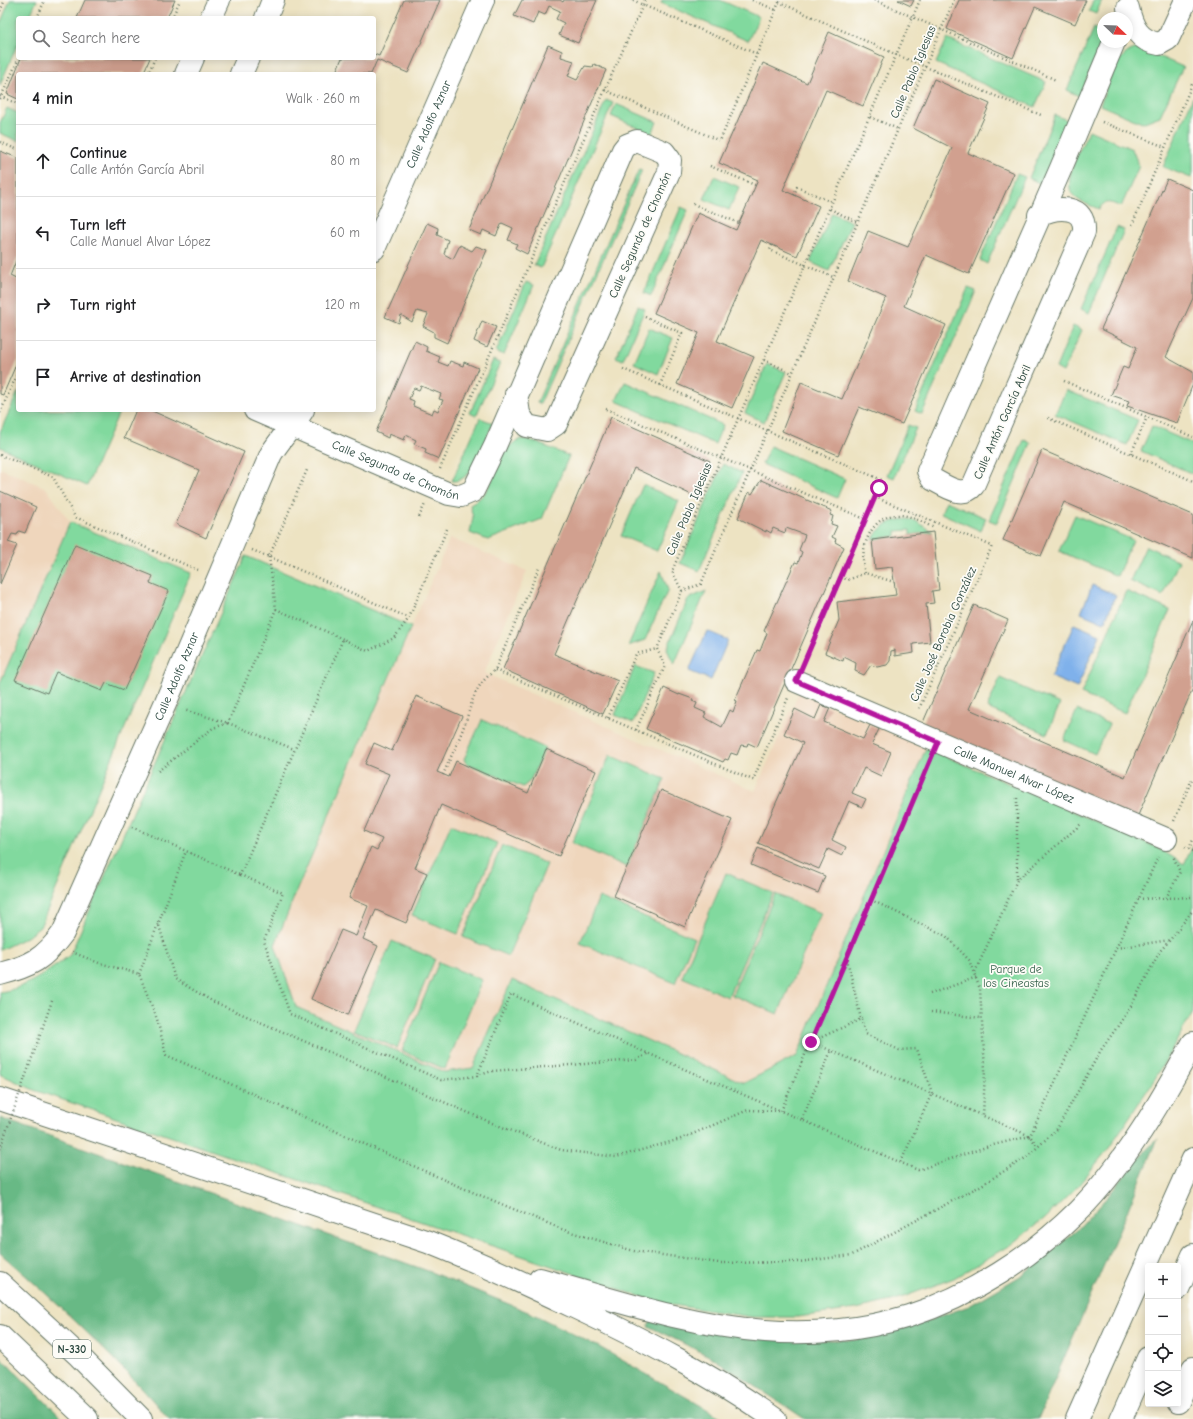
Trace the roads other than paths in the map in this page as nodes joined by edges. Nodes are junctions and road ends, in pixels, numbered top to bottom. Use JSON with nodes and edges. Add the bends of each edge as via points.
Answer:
{"nodes":[{"id":1,"x":219,"y":0,"type":"edge"},
{"id":2,"x":273,"y":0,"type":"edge"},
{"id":3,"x":483,"y":0,"type":"edge"},
{"id":4,"x":1186,"y":0,"type":"edge"},
{"id":5,"x":1128,"y":9,"type":"edge"},
{"id":6,"x":212,"y":16,"type":"edge"},
{"id":7,"x":267,"y":16,"type":"edge"},
{"id":8,"x":1142,"y":38,"type":"junction"},
{"id":9,"x":1133,"y":41,"type":"edge"},
{"id":10,"x":1112,"y":48,"type":"edge"},
{"id":11,"x":192,"y":60,"type":"edge"},
{"id":12,"x":247,"y":60,"type":"edge"},
{"id":13,"x":187,"y":72,"type":"edge"},
{"id":14,"x":242,"y":72,"type":"edge"},
{"id":15,"x":1061,"y":168,"type":"junction"},
{"id":16,"x":1069,"y":210,"type":"junction"},
{"id":17,"x":1039,"y":215,"type":"junction"},
{"id":18,"x":376,"y":244,"type":"edge"},
{"id":19,"x":516,"y":394,"type":"junction"},
{"id":20,"x":266,"y":412,"type":"edge"},
{"id":21,"x":298,"y":418,"type":"edge"},
{"id":22,"x":527,"y":426,"type":"junction"},
{"id":23,"x":495,"y":446,"type":"junction"},
{"id":24,"x":796,"y":681,"type":"road end"},
{"id":25,"x":1166,"y":839,"type":"road end"},
{"id":26,"x":0,"y":974,"type":"edge"},
{"id":27,"x":1193,"y":1044,"type":"edge"},
{"id":28,"x":0,"y":1088,"type":"edge"},
{"id":29,"x":0,"y":1099,"type":"edge"},
{"id":30,"x":54,"y":1118,"type":"junction"},
{"id":31,"x":1193,"y":1148,"type":"edge"},
{"id":32,"x":1193,"y":1159,"type":"edge"},
{"id":33,"x":1193,"y":1255,"type":"edge"},
{"id":34,"x":482,"y":1263,"type":"junction"},
{"id":35,"x":1143,"y":1270,"type":"junction"},
{"id":36,"x":1181,"y":1282,"type":"edge"},
{"id":37,"x":0,"y":1283,"type":"edge"},
{"id":38,"x":0,"y":1336,"type":"edge"},
{"id":39,"x":1145,"y":1365,"type":"edge"},
{"id":40,"x":1193,"y":1368,"type":"edge"},
{"id":41,"x":1181,"y":1396,"type":"edge"},
{"id":42,"x":1176,"y":1407,"type":"edge"},
{"id":43,"x":87,"y":1419,"type":"edge"},
{"id":44,"x":141,"y":1419,"type":"edge"},
{"id":45,"x":775,"y":1419,"type":"edge"},
{"id":46,"x":1077,"y":1419,"type":"edge"},
{"id":47,"x":1121,"y":1419,"type":"edge"},
{"id":48,"x":1171,"y":1419,"type":"edge"}],
"edges":[{"from":1,"to":6,"type":"main road"},
{"from":2,"to":7,"type":"main road"},
{"from":3,"to":18,"type":"main road","name":"Calle Adolfo Aznar"},
{"from":4,"to":8,"type":"main road","via":[[1168,39],[1159,44]]},
{"from":5,"to":8,"type":"main road","via":[[1134,28]]},
{"from":8,"to":9,"type":"main road","name":"Calle Antón García Abril"},
{"from":10,"to":15,"type":"main road","name":"Calle Antón García Abril"},
{"from":11,"to":13,"type":"main road"},
{"from":12,"to":14,"type":"main road"},
{"from":15,"to":16,"type":"main road","name":"Calle Antón García Abril","via":[[1062,189]]},
{"from":15,"to":17,"type":"main road","name":"Calle Antón García Abril"},
{"from":16,"to":17,"type":"main road","via":[[1051,210]]},
{"from":16,"to":17,"type":"main road","name":"Calle Antón García Abril","via":[[1083,219],[1085,225],[1082,238],[973,486],[964,492],[958,491],[932,480],[928,471]]},
{"from":19,"to":22,"type":"main road","via":[[519,414]]},
{"from":19,"to":22,"type":"main road","name":"Calle Segundo de Chomón","via":[[623,150],[627,144],[637,141],[664,152],[670,160],[669,172],[556,424],[547,430]]},
{"from":19,"to":23,"type":"main road","name":"Calle Segundo de Chomón"},
{"from":20,"to":21,"type":"main road","name":"Calle Segundo de Chomón"},
{"from":21,"to":23,"type":"main road","name":"Calle Segundo de Chomón","via":[[456,496],[467,495],[473,491]]},
{"from":21,"to":26,"type":"main road","name":"Calle Adolfo Aznar","via":[[271,454],[71,918],[61,948],[37,961]]},
{"from":22,"to":23,"type":"main road"},
{"from":24,"to":25,"type":"main road","name":"Calle Manuel Alvar López"},
{"from":27,"to":34,"type":"main road","via":[[1142,1128],[1109,1175],[1078,1211],[1040,1244],[999,1273],[953,1298],[909,1316],[861,1327],[810,1332],[766,1331],[661,1314]]},
{"from":28,"to":30,"type":"main road"},
{"from":29,"to":30,"type":"main road"},
{"from":30,"to":34,"type":"main road","via":[[428,1242]]},
{"from":31,"to":35,"type":"main road"},
{"from":32,"to":35,"type":"main road"},
{"from":33,"to":36,"type":"main road"},
{"from":34,"to":45,"type":"main road","via":[[643,1340],[701,1372]]},
{"from":35,"to":46,"type":"main road"},
{"from":37,"to":44,"type":"main road","number":"N-330","via":[[79,1356]]},
{"from":38,"to":43,"type":"main road"},
{"from":39,"to":47,"type":"main road"},
{"from":40,"to":41,"type":"main road"},
{"from":42,"to":48,"type":"main road"}]}
